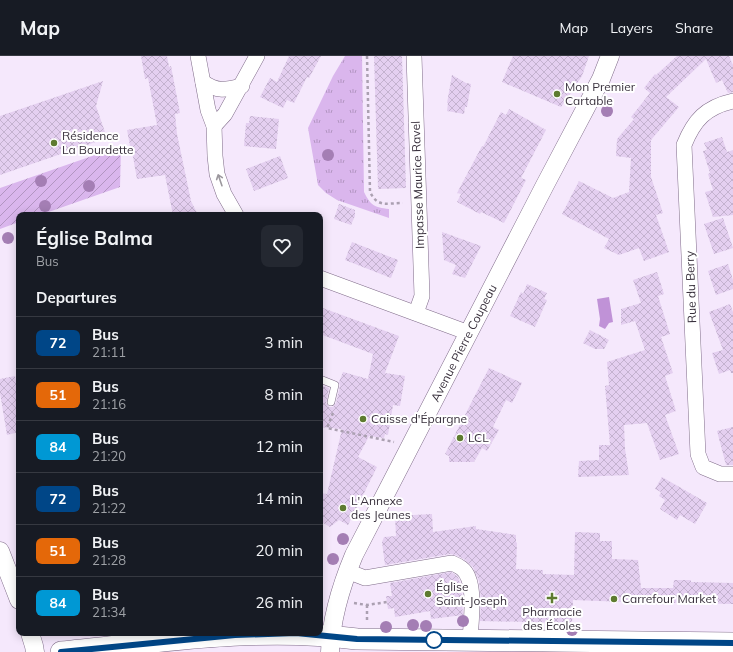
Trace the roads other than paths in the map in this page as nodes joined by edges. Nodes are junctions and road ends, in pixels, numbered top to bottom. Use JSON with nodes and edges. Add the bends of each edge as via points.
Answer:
{"nodes":[{"id":1,"x":198,"y":56,"type":"edge"},
{"id":2,"x":257,"y":56,"type":"edge"},
{"id":3,"x":414,"y":56,"type":"edge"},
{"id":4,"x":610,"y":56,"type":"edge"},
{"id":5,"x":203,"y":82,"type":"junction"},
{"id":6,"x":242,"y":86,"type":"junction"},
{"id":7,"x":733,"y":101,"type":"edge"},
{"id":8,"x":214,"y":126,"type":"junction"},
{"id":9,"x":234,"y":212,"type":"edge"},
{"id":10,"x":323,"y":279,"type":"edge"},
{"id":11,"x":416,"y":313,"type":"junction"},
{"id":12,"x":469,"y":333,"type":"junction"},
{"id":13,"x":323,"y":379,"type":"edge"},
{"id":14,"x":331,"y":402,"type":"road end"},
{"id":15,"x":733,"y":474,"type":"edge"},
{"id":16,"x":0,"y":551,"type":"edge"},
{"id":17,"x":347,"y":572,"type":"junction"},
{"id":18,"x":16,"y":592,"type":"edge"},
{"id":19,"x":31,"y":636,"type":"edge"},
{"id":20,"x":225,"y":636,"type":"edge"},
{"id":21,"x":305,"y":636,"type":"edge"},
{"id":22,"x":470,"y":640,"type":"junction"},
{"id":23,"x":733,"y":643,"type":"edge"},
{"id":24,"x":330,"y":644,"type":"edge"},
{"id":25,"x":35,"y":652,"type":"edge"},
{"id":26,"x":61,"y":652,"type":"edge"}],
"edges":[{"from":1,"to":5,"type":"street"},
{"from":2,"to":6,"type":"street"},
{"from":3,"to":11,"type":"street","name":"Impasse Maurice Ravel","via":[[422,296]]},
{"from":4,"to":12,"type":"street","name":"Avenue Pierre Coupeau","via":[[601,79]]},
{"from":5,"to":6,"type":"street","via":[[217,90]]},
{"from":5,"to":8,"type":"street"},
{"from":6,"to":8,"type":"street","via":[[225,114]]},
{"from":7,"to":15,"type":"street","name":"Rue du Berry","via":[[710,109],[697,121],[684,145],[698,454],[704,467],[720,474]]},
{"from":9,"to":8,"type":"street","one_way":true,"via":[[217,174]]},
{"from":10,"to":11,"type":"street"},
{"from":11,"to":12,"type":"street"},
{"from":12,"to":17,"type":"street","name":"Avenue Pierre Coupeau"},
{"from":13,"to":14,"type":"lane","via":[[336,384]]},
{"from":16,"to":18,"type":"street"},
{"from":17,"to":22,"type":"street","via":[[365,578],[452,563],[462,567],[468,576],[472,592]]},
{"from":17,"to":24,"type":"street","name":"Avenue Pierre Coupeau","via":[[334,610]]},
{"from":19,"to":25,"type":"street"},
{"from":20,"to":26,"type":"main road"},
{"from":21,"to":24,"type":"main road"},
{"from":22,"to":23,"type":"main road"},
{"from":22,"to":24,"type":"main road","via":[[357,639]]}]}
